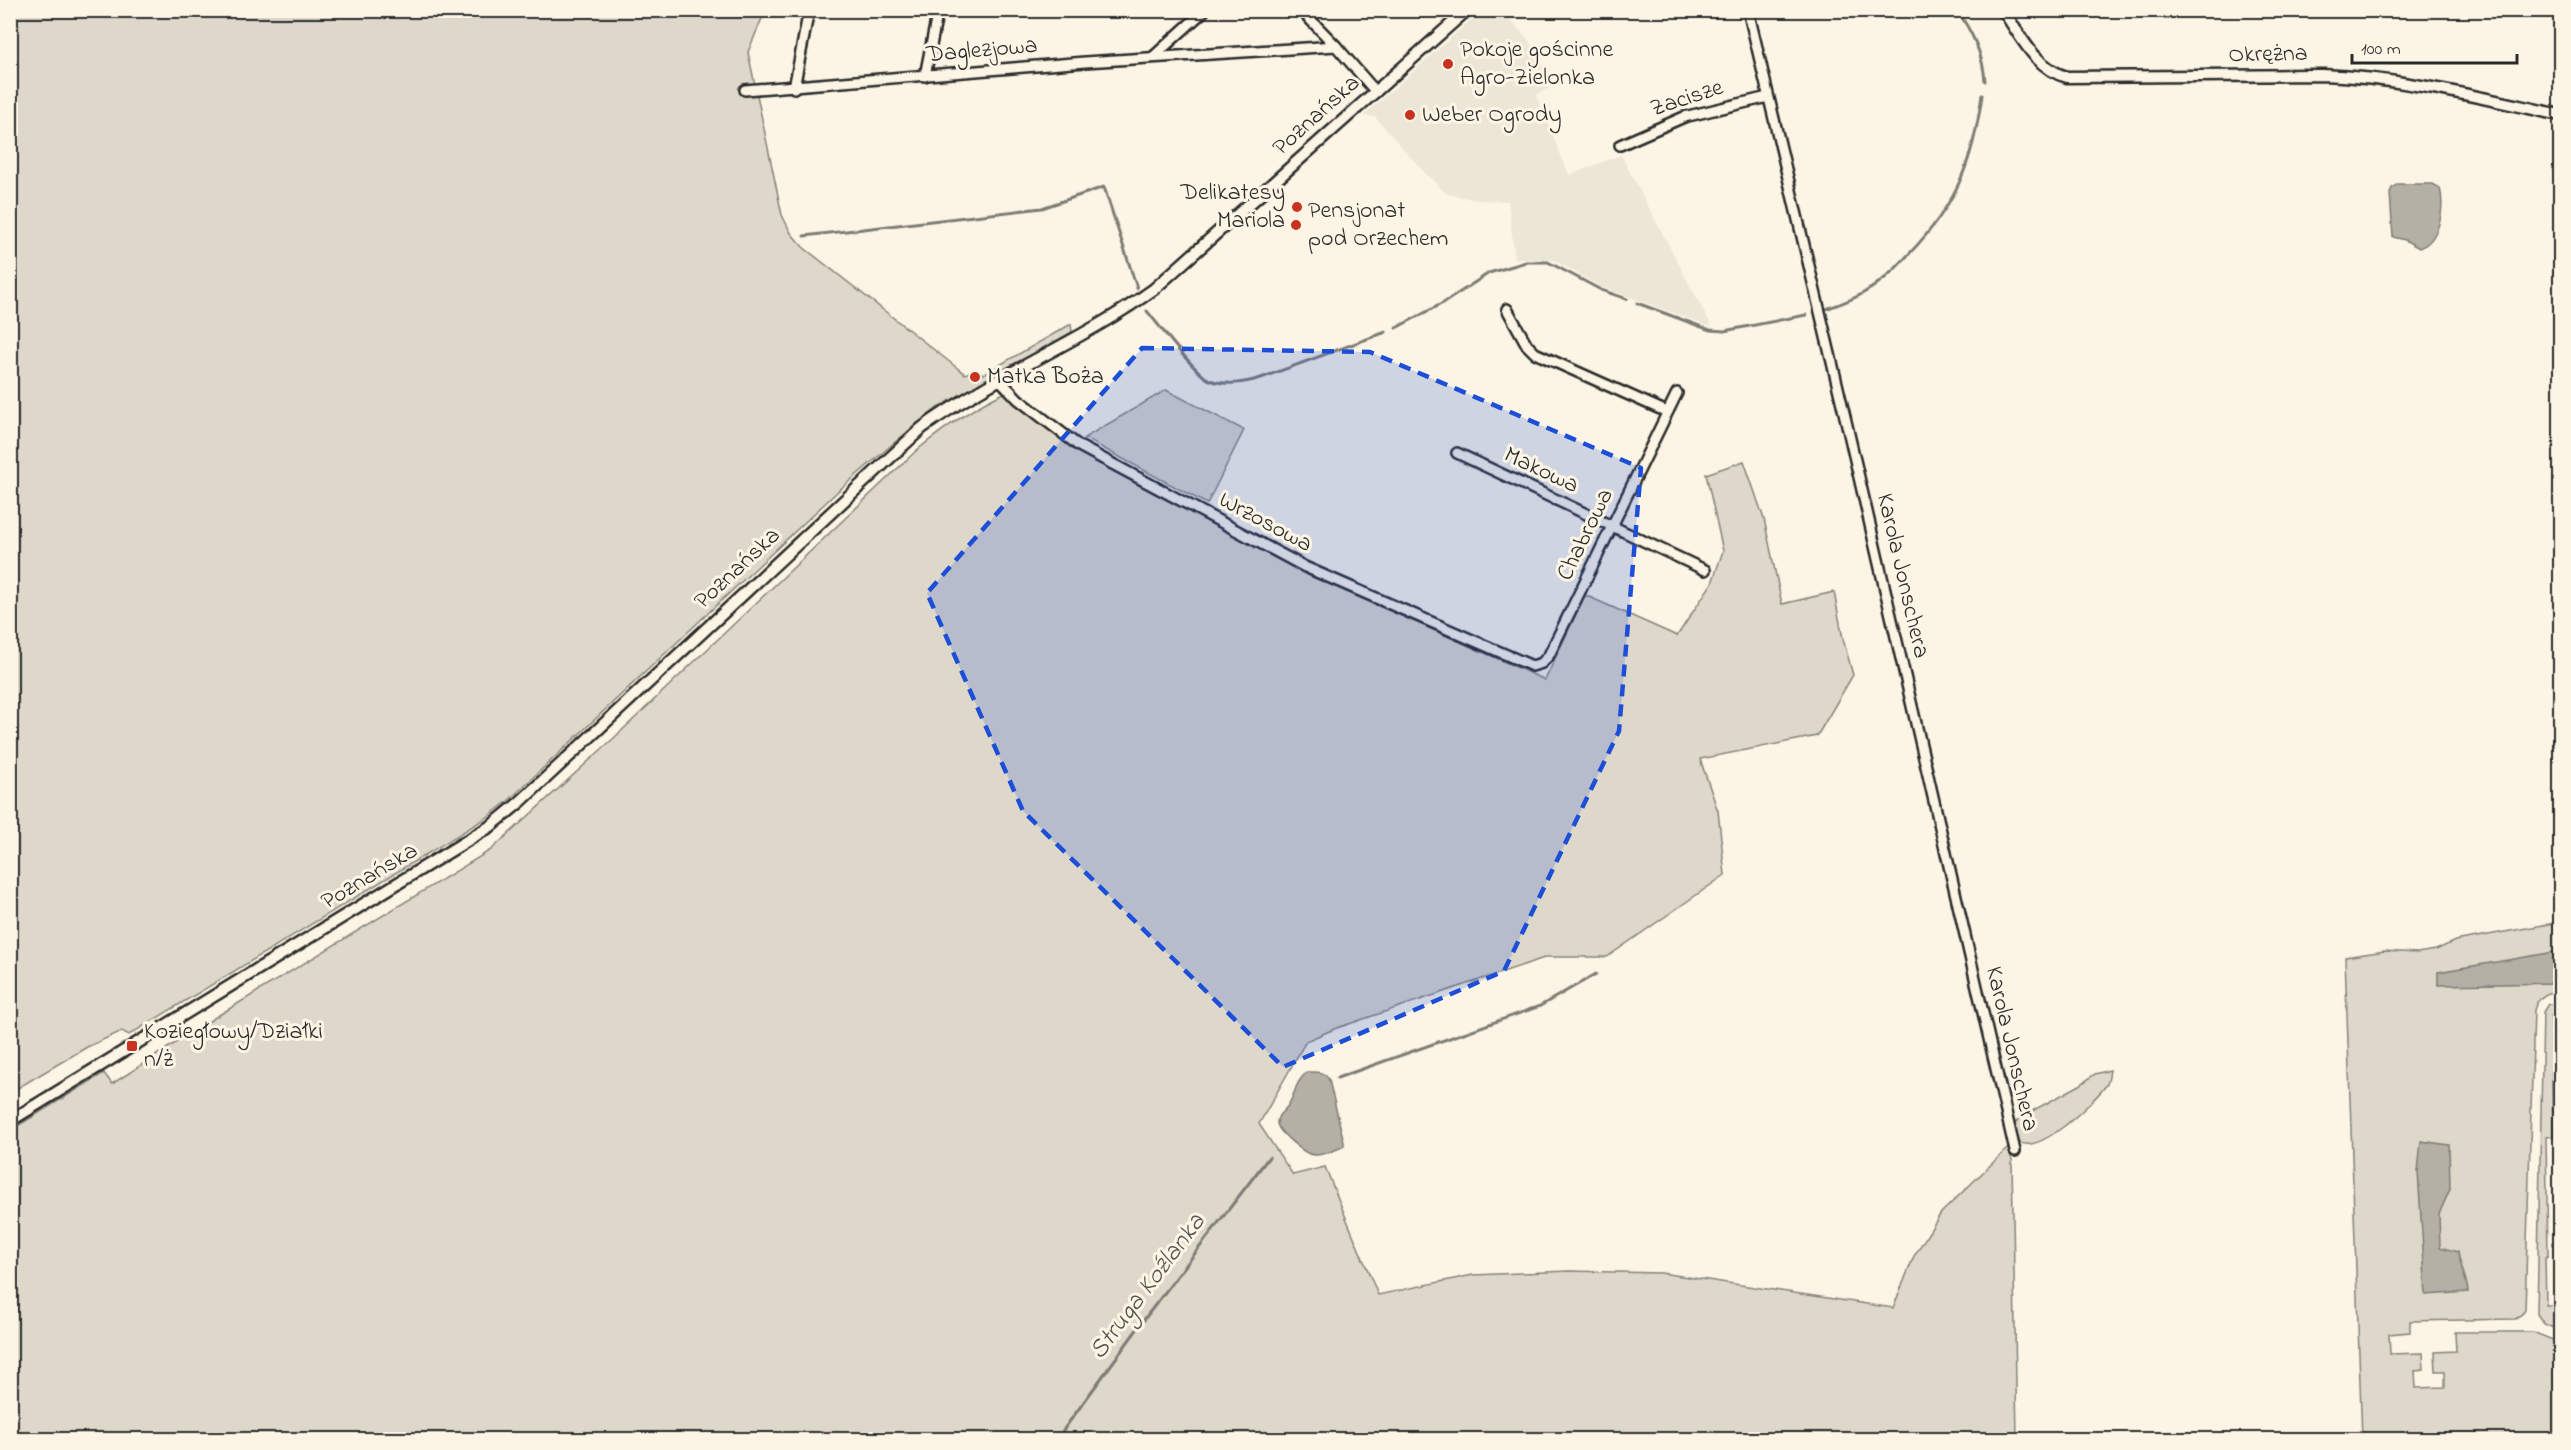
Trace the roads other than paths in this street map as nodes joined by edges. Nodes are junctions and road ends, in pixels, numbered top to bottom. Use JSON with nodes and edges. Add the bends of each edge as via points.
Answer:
{"nodes":[{"id":1,"x":809,"y":10,"type":"edge"},
{"id":2,"x":938,"y":10,"type":"edge"},
{"id":3,"x":1205,"y":10,"type":"edge"},
{"id":4,"x":1301,"y":10,"type":"edge"},
{"id":5,"x":1467,"y":10,"type":"edge"},
{"id":6,"x":1748,"y":10,"type":"edge"},
{"id":7,"x":2003,"y":10,"type":"edge"},
{"id":8,"x":1336,"y":46,"type":"junction"},
{"id":9,"x":1153,"y":57,"type":"junction"},
{"id":10,"x":925,"y":76,"type":"junction"},
{"id":11,"x":794,"y":88,"type":"junction"},
{"id":12,"x":746,"y":90,"type":"dead end"},
{"id":13,"x":1376,"y":92,"type":"junction"},
{"id":14,"x":1768,"y":97,"type":"junction"},
{"id":15,"x":2560,"y":115,"type":"edge"},
{"id":16,"x":1620,"y":145,"type":"dead end"},
{"id":17,"x":1507,"y":309,"type":"dead end"},
{"id":18,"x":999,"y":380,"type":"junction"},
{"id":19,"x":1677,"y":393,"type":"dead end"},
{"id":20,"x":1667,"y":412,"type":"junction"},
{"id":21,"x":1457,"y":453,"type":"dead end"},
{"id":22,"x":1612,"y":526,"type":"junction"},
{"id":23,"x":1705,"y":570,"type":"dead end"},
{"id":24,"x":1532,"y":666,"type":"joint"},
{"id":25,"x":10,"y":1121,"type":"edge"},
{"id":26,"x":2015,"y":1151,"type":"dead end"}],
"edges":[{"from":1,"to":11,"type":"street"},
{"from":2,"to":10,"type":"street"},
{"from":3,"to":9,"type":"street"},
{"from":4,"to":8,"type":"street"},
{"from":5,"to":13,"type":"street","name":"Poznańska"},
{"from":6,"to":14,"type":"street","name":"Karola Jonschera"},
{"from":7,"to":15,"type":"street","name":"Okrężna","via":[[2043,65],[2067,77],[2358,76],[2416,84]]},
{"from":8,"to":9,"type":"street","name":"Daglezjowa"},
{"from":8,"to":13,"type":"street"},
{"from":9,"to":10,"type":"street","name":"Daglezjowa"},
{"from":10,"to":11,"type":"street","name":"Daglezjowa"},
{"from":11,"to":12,"type":"street","name":"Daglezjowa"},
{"from":13,"to":18,"type":"street","name":"Poznańska","via":[[1154,289]]},
{"from":14,"to":16,"type":"street","name":"Zacisze","via":[[1683,117]]},
{"from":14,"to":26,"type":"street","name":"Karola Jonschera"},
{"from":17,"to":20,"type":"street","via":[[1535,353]]},
{"from":18,"to":24,"type":"street","name":"Wrzosowa","via":[[1079,446],[1305,567]]},
{"from":18,"to":25,"type":"street","name":"Poznańska","via":[[908,439],[490,826]]},
{"from":19,"to":20,"type":"street","name":"Chabrowa"},
{"from":20,"to":22,"type":"street","name":"Chabrowa"},
{"from":21,"to":22,"type":"street","name":"Makowa"},
{"from":22,"to":23,"type":"street","name":"Makowa"},
{"from":22,"to":24,"type":"street","name":"Chabrowa","via":[[1546,660]]}]}
